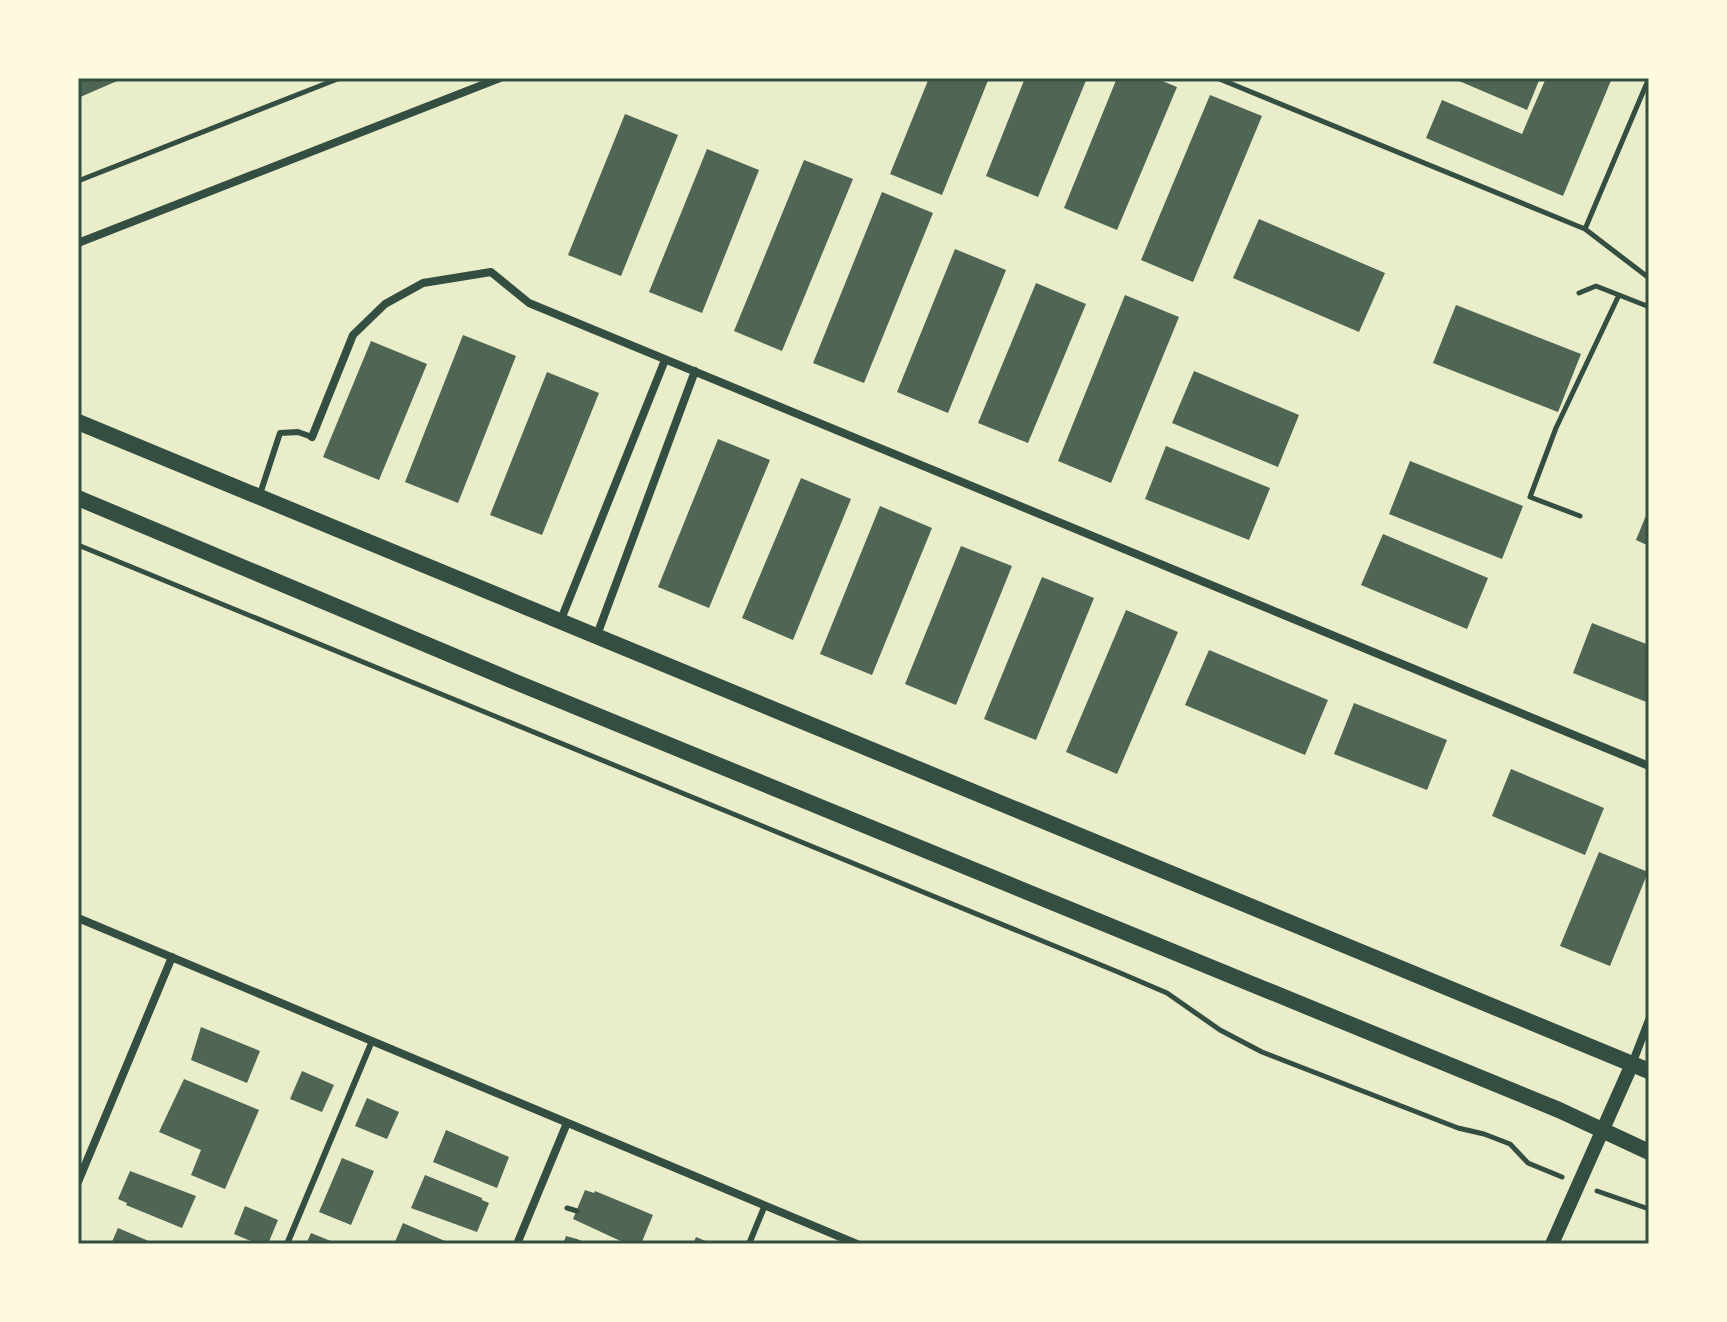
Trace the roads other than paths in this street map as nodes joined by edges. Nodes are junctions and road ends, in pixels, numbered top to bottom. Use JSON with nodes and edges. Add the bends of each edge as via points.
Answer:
{"nodes":[{"id":1,"x":500,"y":78,"type":"edge"},
{"id":2,"x":78,"y":243,"type":"edge"},
{"id":3,"x":665,"y":360,"type":"junction"},
{"id":4,"x":695,"y":371,"type":"junction"},
{"id":5,"x":78,"y":422,"type":"edge"},
{"id":6,"x":312,"y":437,"type":"joint"},
{"id":7,"x":258,"y":497,"type":"junction"},
{"id":8,"x":78,"y":498,"type":"edge"},
{"id":9,"x":559,"y":623,"type":"junction"},
{"id":10,"x":597,"y":635,"type":"junction"},
{"id":11,"x":1649,"y":766,"type":"edge"},
{"id":12,"x":78,"y":918,"type":"edge"},
{"id":13,"x":172,"y":957,"type":"junction"},
{"id":14,"x":1649,"y":1020,"type":"edge"},
{"id":15,"x":372,"y":1041,"type":"junction"},
{"id":16,"x":1632,"y":1064,"type":"junction"},
{"id":17,"x":1649,"y":1071,"type":"edge"},
{"id":18,"x":567,"y":1123,"type":"junction"},
{"id":19,"x":1601,"y":1130,"type":"junction"},
{"id":20,"x":1649,"y":1152,"type":"edge"},
{"id":21,"x":78,"y":1182,"type":"edge"},
{"id":22,"x":765,"y":1205,"type":"junction"},
{"id":23,"x":287,"y":1244,"type":"edge"},
{"id":24,"x":517,"y":1244,"type":"edge"},
{"id":25,"x":749,"y":1244,"type":"edge"},
{"id":26,"x":857,"y":1244,"type":"edge"},
{"id":27,"x":1552,"y":1244,"type":"edge"}],
"edges":[{"from":1,"to":2,"type":"street"},
{"from":3,"to":4,"type":"street"},
{"from":3,"to":6,"type":"street","via":[[529,303],[491,272],[423,283],[385,304],[353,335]]},
{"from":3,"to":9,"type":"street"},
{"from":4,"to":10,"type":"street"},
{"from":4,"to":11,"type":"street"},
{"from":5,"to":7,"type":"main road"},
{"from":6,"to":7,"type":"lane","via":[[280,433]]},
{"from":7,"to":9,"type":"main road"},
{"from":8,"to":19,"type":"main road"},
{"from":9,"to":10,"type":"main road"},
{"from":10,"to":16,"type":"main road"},
{"from":12,"to":13,"type":"street"},
{"from":13,"to":15,"type":"street"},
{"from":13,"to":21,"type":"street"},
{"from":14,"to":16,"type":"street"},
{"from":15,"to":18,"type":"street"},
{"from":15,"to":23,"type":"lane"},
{"from":16,"to":17,"type":"main road"},
{"from":16,"to":19,"type":"street"},
{"from":18,"to":22,"type":"street"},
{"from":18,"to":24,"type":"street"},
{"from":19,"to":20,"type":"main road"},
{"from":19,"to":27,"type":"street"},
{"from":22,"to":25,"type":"lane"},
{"from":22,"to":26,"type":"street"}]}
